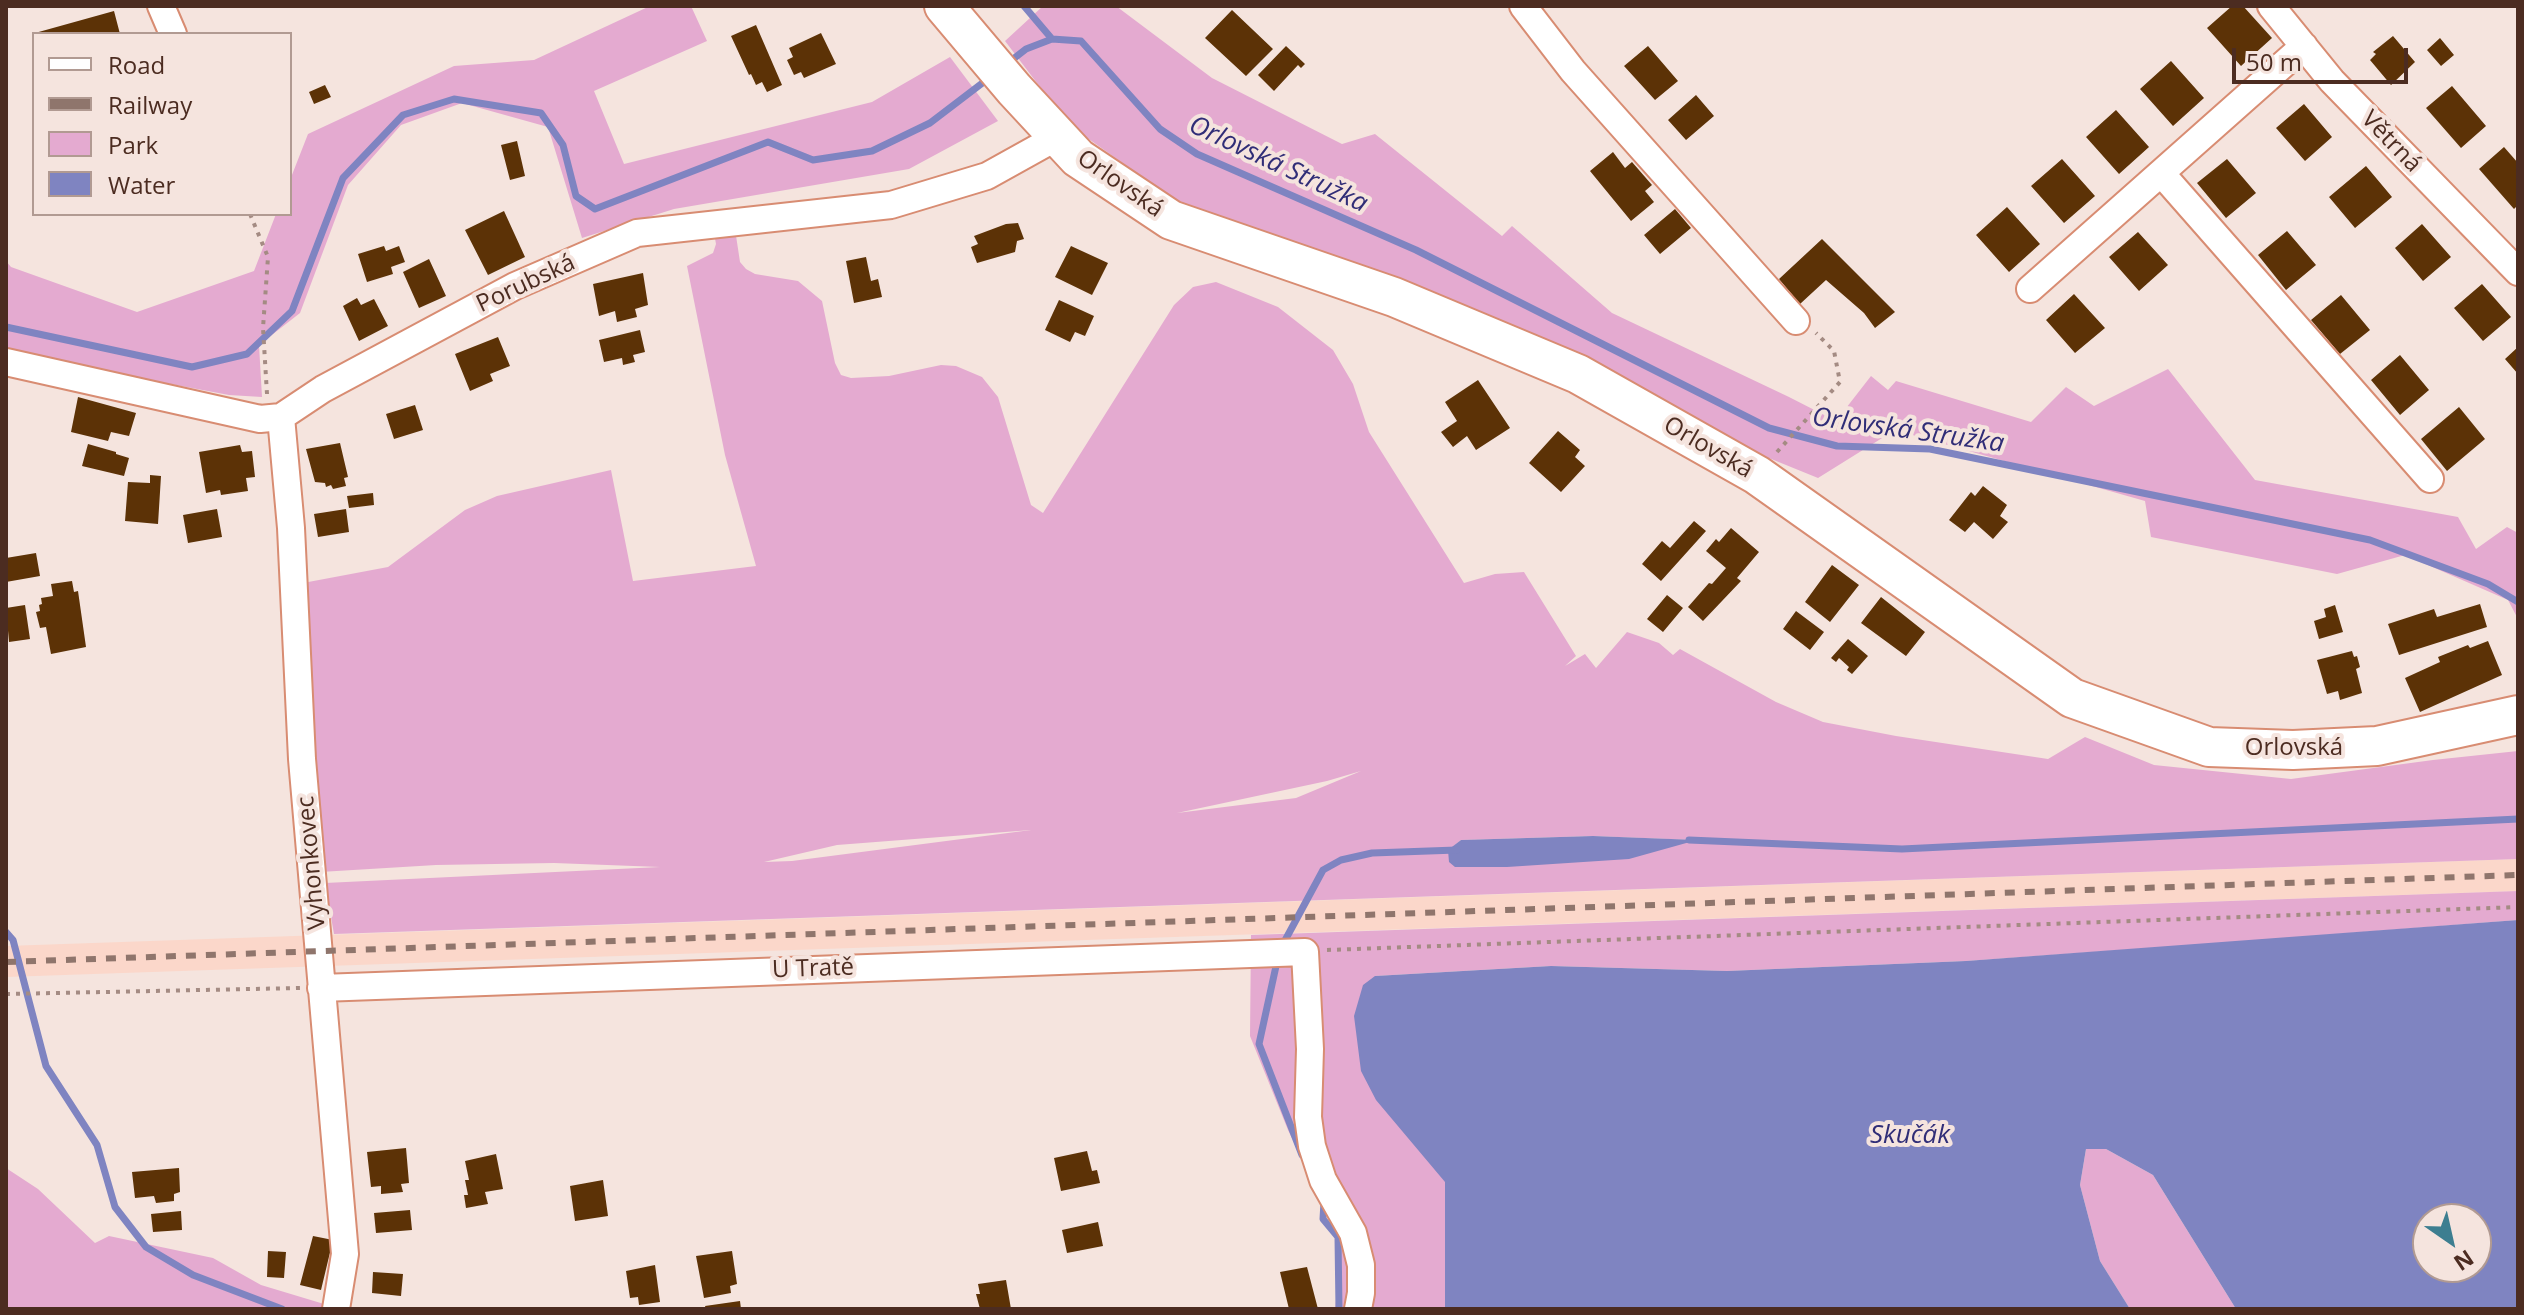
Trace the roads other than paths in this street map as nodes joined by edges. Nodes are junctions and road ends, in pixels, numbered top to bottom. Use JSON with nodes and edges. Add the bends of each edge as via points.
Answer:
{"nodes":[{"id":1,"x":161,"y":6,"type":"edge"},
{"id":2,"x":944,"y":6,"type":"edge"},
{"id":3,"x":1523,"y":6,"type":"edge"},
{"id":4,"x":2271,"y":6,"type":"edge"},
{"id":5,"x":172,"y":32,"type":"edge"},
{"id":6,"x":2304,"y":46,"type":"junction"},
{"id":7,"x":1059,"y":136,"type":"junction"},
{"id":8,"x":2161,"y":173,"type":"junction"},
{"id":9,"x":2518,"y":272,"type":"edge"},
{"id":10,"x":2030,"y":289,"type":"dead end"},
{"id":11,"x":1796,"y":321,"type":"road end"},
{"id":12,"x":6,"y":362,"type":"edge"},
{"id":13,"x":281,"y":417,"type":"junction"},
{"id":14,"x":2430,"y":479,"type":"dead end"},
{"id":15,"x":2518,"y":715,"type":"edge"},
{"id":16,"x":321,"y":988,"type":"junction"},
{"id":17,"x":336,"y":1309,"type":"edge"},
{"id":18,"x":1358,"y":1309,"type":"edge"}],
"edges":[{"from":1,"to":5,"type":"street"},
{"from":2,"to":7,"type":"main road","name":"Orlovská"},
{"from":3,"to":11,"type":"street","via":[[1573,71]]},
{"from":4,"to":6,"type":"street","name":"Větrná"},
{"from":6,"to":8,"type":"street"},
{"from":6,"to":9,"type":"street","name":"Větrná"},
{"from":7,"to":13,"type":"street","name":"Porubská","via":[[987,176],[891,205],[637,233],[515,286]]},
{"from":7,"to":15,"type":"main road","name":"Orlovská","via":[[1078,158],[1171,220],[1394,297],[1578,374],[1757,475],[2072,698],[2209,747],[2377,746]]},
{"from":8,"to":10,"type":"street"},
{"from":8,"to":14,"type":"street"},
{"from":12,"to":13,"type":"street","via":[[260,419]]},
{"from":13,"to":16,"type":"street","name":"Vyhonkovec"},
{"from":16,"to":17,"type":"street","name":"Vyhonkovec","via":[[345,1254]]},
{"from":16,"to":18,"type":"street","name":"U Tratě","via":[[1300,952],[1312,1146],[1323,1180],[1353,1233],[1361,1265]]}]}
